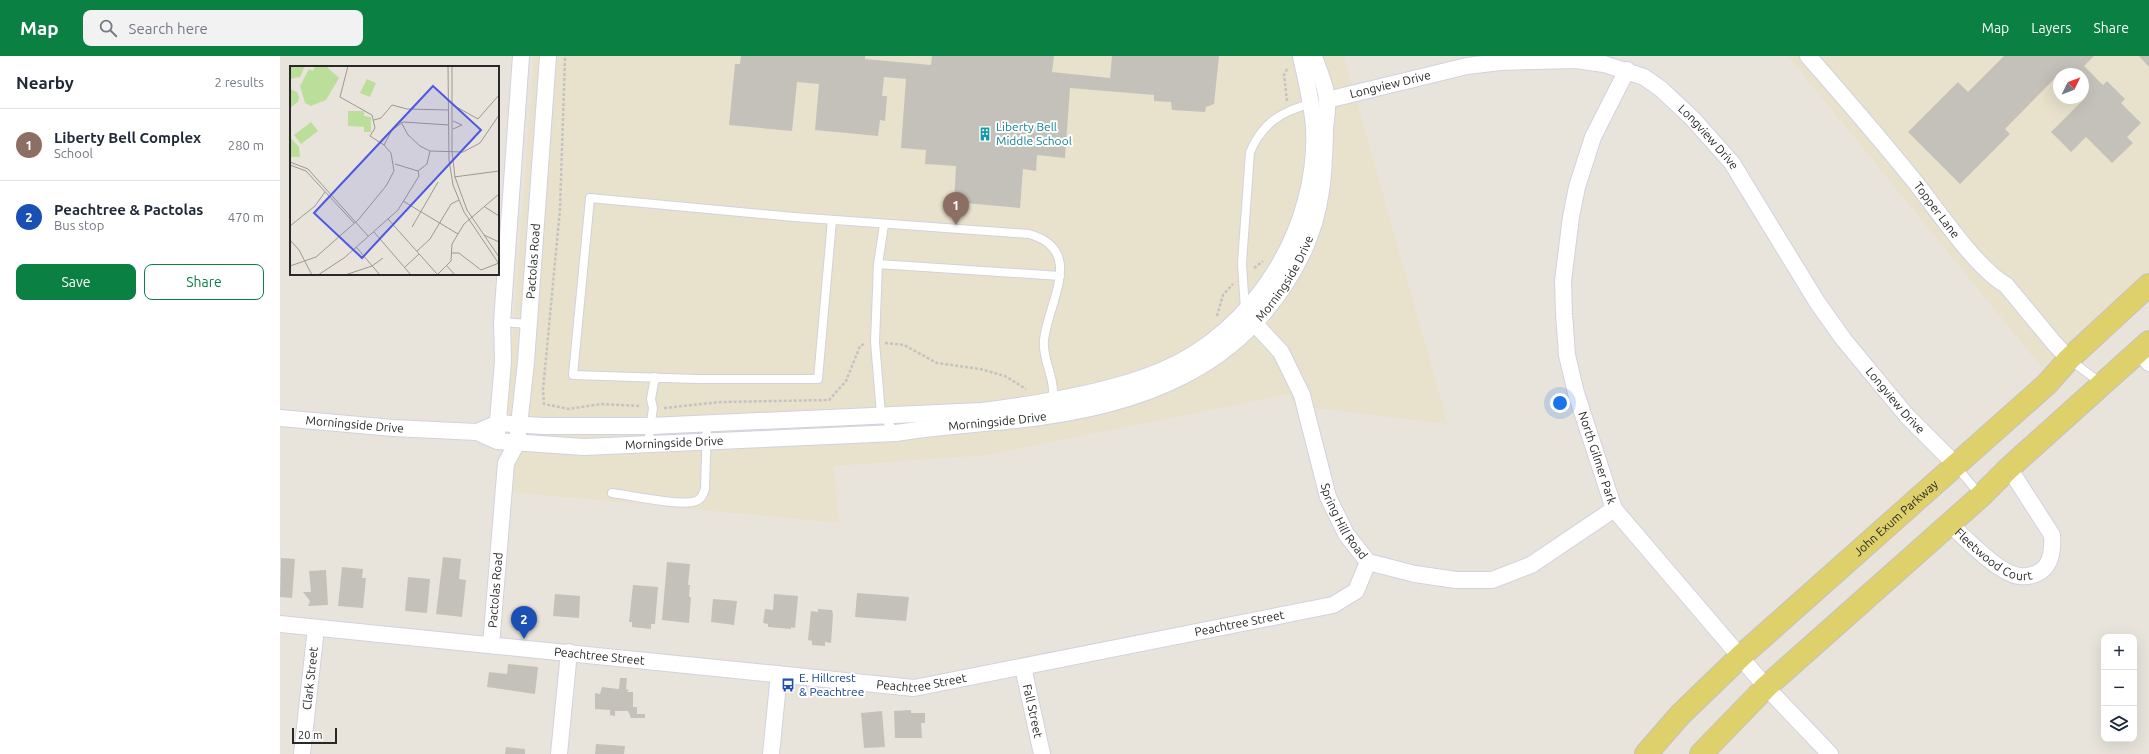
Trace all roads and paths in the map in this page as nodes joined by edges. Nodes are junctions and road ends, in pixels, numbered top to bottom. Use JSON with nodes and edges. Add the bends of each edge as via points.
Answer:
{"nodes":[{"id":1,"x":522,"y":56,"type":"edge"},
{"id":2,"x":548,"y":56,"type":"edge"},
{"id":3,"x":1301,"y":56,"type":"edge"},
{"id":4,"x":1314,"y":56,"type":"edge"},
{"id":5,"x":1808,"y":56,"type":"edge"},
{"id":6,"x":1627,"y":70,"type":"junction"},
{"id":7,"x":1327,"y":100,"type":"junction"},
{"id":8,"x":1311,"y":104,"type":"junction"},
{"id":9,"x":832,"y":220,"type":"junction"},
{"id":10,"x":884,"y":224,"type":"junction"},
{"id":11,"x":878,"y":264,"type":"junction"},
{"id":12,"x":1060,"y":276,"type":"junction"},
{"id":13,"x":2149,"y":285,"type":"edge"},
{"id":14,"x":1246,"y":310,"type":"junction"},
{"id":15,"x":502,"y":322,"type":"junction"},
{"id":16,"x":529,"y":324,"type":"junction"},
{"id":17,"x":1255,"y":324,"type":"junction"},
{"id":18,"x":2146,"y":352,"type":"edge"},
{"id":19,"x":2069,"y":359,"type":"junction"},
{"id":20,"x":655,"y":378,"type":"junction"},
{"id":21,"x":2101,"y":383,"type":"junction"},
{"id":22,"x":1051,"y":400,"type":"junction"},
{"id":23,"x":881,"y":414,"type":"junction"},
{"id":24,"x":1050,"y":416,"type":"junction"},
{"id":25,"x":280,"y":418,"type":"edge"},
{"id":26,"x":498,"y":423,"type":"junction"},
{"id":27,"x":520,"y":424,"type":"junction"},
{"id":28,"x":707,"y":424,"type":"junction"},
{"id":29,"x":650,"y":426,"type":"junction"},
{"id":30,"x":477,"y":432,"type":"junction"},
{"id":31,"x":896,"y":433,"type":"junction"},
{"id":32,"x":497,"y":441,"type":"junction"},
{"id":33,"x":707,"y":441,"type":"junction"},
{"id":34,"x":518,"y":443,"type":"junction"},
{"id":35,"x":648,"y":444,"type":"junction"},
{"id":36,"x":506,"y":463,"type":"junction"},
{"id":37,"x":1956,"y":465,"type":"junction"},
{"id":38,"x":2009,"y":468,"type":"junction"},
{"id":39,"x":612,"y":493,"type":"dead end"},
{"id":40,"x":1981,"y":496,"type":"junction"},
{"id":41,"x":1614,"y":509,"type":"junction"},
{"id":42,"x":1950,"y":524,"type":"junction"},
{"id":43,"x":1368,"y":562,"type":"junction"},
{"id":44,"x":280,"y":624,"type":"edge"},
{"id":45,"x":316,"y":628,"type":"junction"},
{"id":46,"x":491,"y":645,"type":"junction"},
{"id":47,"x":568,"y":652,"type":"junction"},
{"id":48,"x":1741,"y":656,"type":"junction"},
{"id":49,"x":1023,"y":667,"type":"junction"},
{"id":50,"x":779,"y":674,"type":"junction"},
{"id":51,"x":1766,"y":686,"type":"junction"},
{"id":52,"x":302,"y":754,"type":"edge"},
{"id":53,"x":559,"y":754,"type":"edge"},
{"id":54,"x":771,"y":754,"type":"edge"},
{"id":55,"x":1042,"y":754,"type":"edge"},
{"id":56,"x":1646,"y":754,"type":"edge"},
{"id":57,"x":1701,"y":754,"type":"edge"},
{"id":58,"x":1830,"y":754,"type":"edge"}],
"edges":[{"from":1,"to":15,"type":"street","name":"Pactolas Road"},
{"from":2,"to":16,"type":"street","name":"Pactolas Road"},
{"from":3,"to":8,"type":"street","name":"Morningside Drive"},
{"from":4,"to":7,"type":"street","name":"Morningside Drive"},
{"from":5,"to":19,"type":"street","name":"Topper Lane","via":[[1969,250],[1996,280],[2006,285]]},
{"from":6,"to":7,"type":"street","name":"Longview Drive","via":[[1576,60],[1500,62],[1467,66]]},
{"from":6,"to":37,"type":"street","name":"Longview Drive","via":[[1644,77],[1661,89],[1694,119],[1732,163],[1817,302],[1844,340],[1907,416]]},
{"from":6,"to":41,"type":"street","name":"North Gilmer Park","via":[[1593,137],[1577,187],[1563,281],[1567,355],[1576,393]]},
{"from":7,"to":8,"type":"lane"},
{"from":7,"to":17,"type":"street","name":"Morningside Drive","via":[[1323,182],[1318,215],[1295,268]]},
{"from":8,"to":14,"type":"street","name":"Morningside Drive","via":[[1313,146],[1309,182],[1300,218],[1286,254],[1275,273]]},
{"from":8,"to":14,"type":"lane","via":[[1291,109],[1269,122],[1256,136],[1250,152],[1242,264]]},
{"from":9,"to":10,"type":"lane"},
{"from":9,"to":20,"type":"lane","via":[[818,379]]},
{"from":9,"to":20,"type":"lane","via":[[590,198],[573,375]]},
{"from":10,"to":11,"type":"lane"},
{"from":10,"to":12,"type":"lane","via":[[1041,237],[1050,244],[1060,261]]},
{"from":11,"to":12,"type":"lane"},
{"from":11,"to":23,"type":"lane","via":[[875,342]]},
{"from":12,"to":22,"type":"lane","via":[[1044,341],[1046,364],[1053,390]]},
{"from":13,"to":19,"type":"main road","name":"John Exum Parkway"},
{"from":14,"to":17,"type":"lane"},
{"from":14,"to":22,"type":"street","name":"Morningside Drive","via":[[1200,349],[1162,370]]},
{"from":15,"to":16,"type":"lane"},
{"from":15,"to":26,"type":"street","name":"Pactolas Road","via":[[503,361]]},
{"from":16,"to":27,"type":"street","name":"Pactolas Road"},
{"from":17,"to":24,"type":"street","name":"Morningside Drive","via":[[1209,362],[1168,384],[1109,403]]},
{"from":17,"to":43,"type":"street","name":"Spring Hill Road","via":[[1281,352],[1302,395],[1328,497],[1346,534]]},
{"from":18,"to":21,"type":"main road"},
{"from":19,"to":21,"type":"lane"},
{"from":19,"to":37,"type":"main road","name":"John Exum Parkway","via":[[2047,384]]},
{"from":20,"to":29,"type":"lane"},
{"from":21,"to":38,"type":"main road"},
{"from":22,"to":23,"type":"street","name":"Morningside Drive","via":[[982,411]]},
{"from":22,"to":24,"type":"lane"},
{"from":23,"to":28,"type":"street","name":"Morningside Drive","via":[[835,419]]},
{"from":23,"to":31,"type":"lane"},
{"from":24,"to":31,"type":"street","name":"Morningside Drive","via":[[939,426]]},
{"from":25,"to":30,"type":"street","name":"Morningside Drive"},
{"from":26,"to":27,"type":"street","name":"Morningside Drive"},
{"from":26,"to":30,"type":"street","name":"Morningside Drive"},
{"from":26,"to":32,"type":"street","name":"Pactolas Road"},
{"from":27,"to":29,"type":"street","name":"Morningside Drive"},
{"from":27,"to":34,"type":"street","name":"Pactolas Road"},
{"from":28,"to":29,"type":"street","name":"Morningside Drive"},
{"from":28,"to":33,"type":"lane"},
{"from":29,"to":35,"type":"lane"},
{"from":30,"to":32,"type":"street","name":"Morningside Drive"},
{"from":31,"to":33,"type":"street","name":"Morningside Drive"},
{"from":32,"to":34,"type":"street","name":"Morningside Drive"},
{"from":32,"to":36,"type":"street","name":"Pactolas Road"},
{"from":33,"to":35,"type":"street","name":"Morningside Drive"},
{"from":33,"to":39,"type":"lane","via":[[706,489],[697,501],[684,503]]},
{"from":34,"to":35,"type":"street","name":"Morningside Drive","via":[[584,448]]},
{"from":34,"to":36,"type":"street","name":"Pactolas Road"},
{"from":36,"to":46,"type":"street","name":"Pactolas Road"},
{"from":37,"to":40,"type":"lane"},
{"from":37,"to":48,"type":"main road","name":"John Exum Parkway"},
{"from":38,"to":40,"type":"main road"},
{"from":38,"to":42,"type":"street","name":"Fleetwood Court","via":[[2052,535],[2053,546],[2045,568],[2034,575],[2020,576],[2004,570]]},
{"from":40,"to":42,"type":"main road"},
{"from":41,"to":43,"type":"street","name":"Spring Hill Road","via":[[1531,564],[1492,580],[1456,580],[1416,574]]},
{"from":41,"to":48,"type":"street","name":"North Gilmer Park"},
{"from":42,"to":51,"type":"main road"},
{"from":43,"to":49,"type":"street","name":"Peachtree Street","via":[[1356,591],[1333,605]]},
{"from":44,"to":45,"type":"street","name":"Peachtree Street"},
{"from":45,"to":46,"type":"street","name":"Peachtree Street"},
{"from":45,"to":52,"type":"street","name":"Clark Street"},
{"from":46,"to":47,"type":"street","name":"Peachtree Street"},
{"from":47,"to":50,"type":"street","name":"Peachtree Street"},
{"from":47,"to":53,"type":"street"},
{"from":48,"to":51,"type":"street","name":"North Gilmer Park"},
{"from":48,"to":56,"type":"main road","name":"John Exum Parkway","via":[[1680,715]]},
{"from":49,"to":50,"type":"street","name":"Peachtree Street","via":[[914,688]]},
{"from":49,"to":55,"type":"street","name":"Fall Street"},
{"from":50,"to":54,"type":"street"},
{"from":51,"to":57,"type":"main road"},
{"from":51,"to":58,"type":"street","name":"North Gilmer Park"}]}
